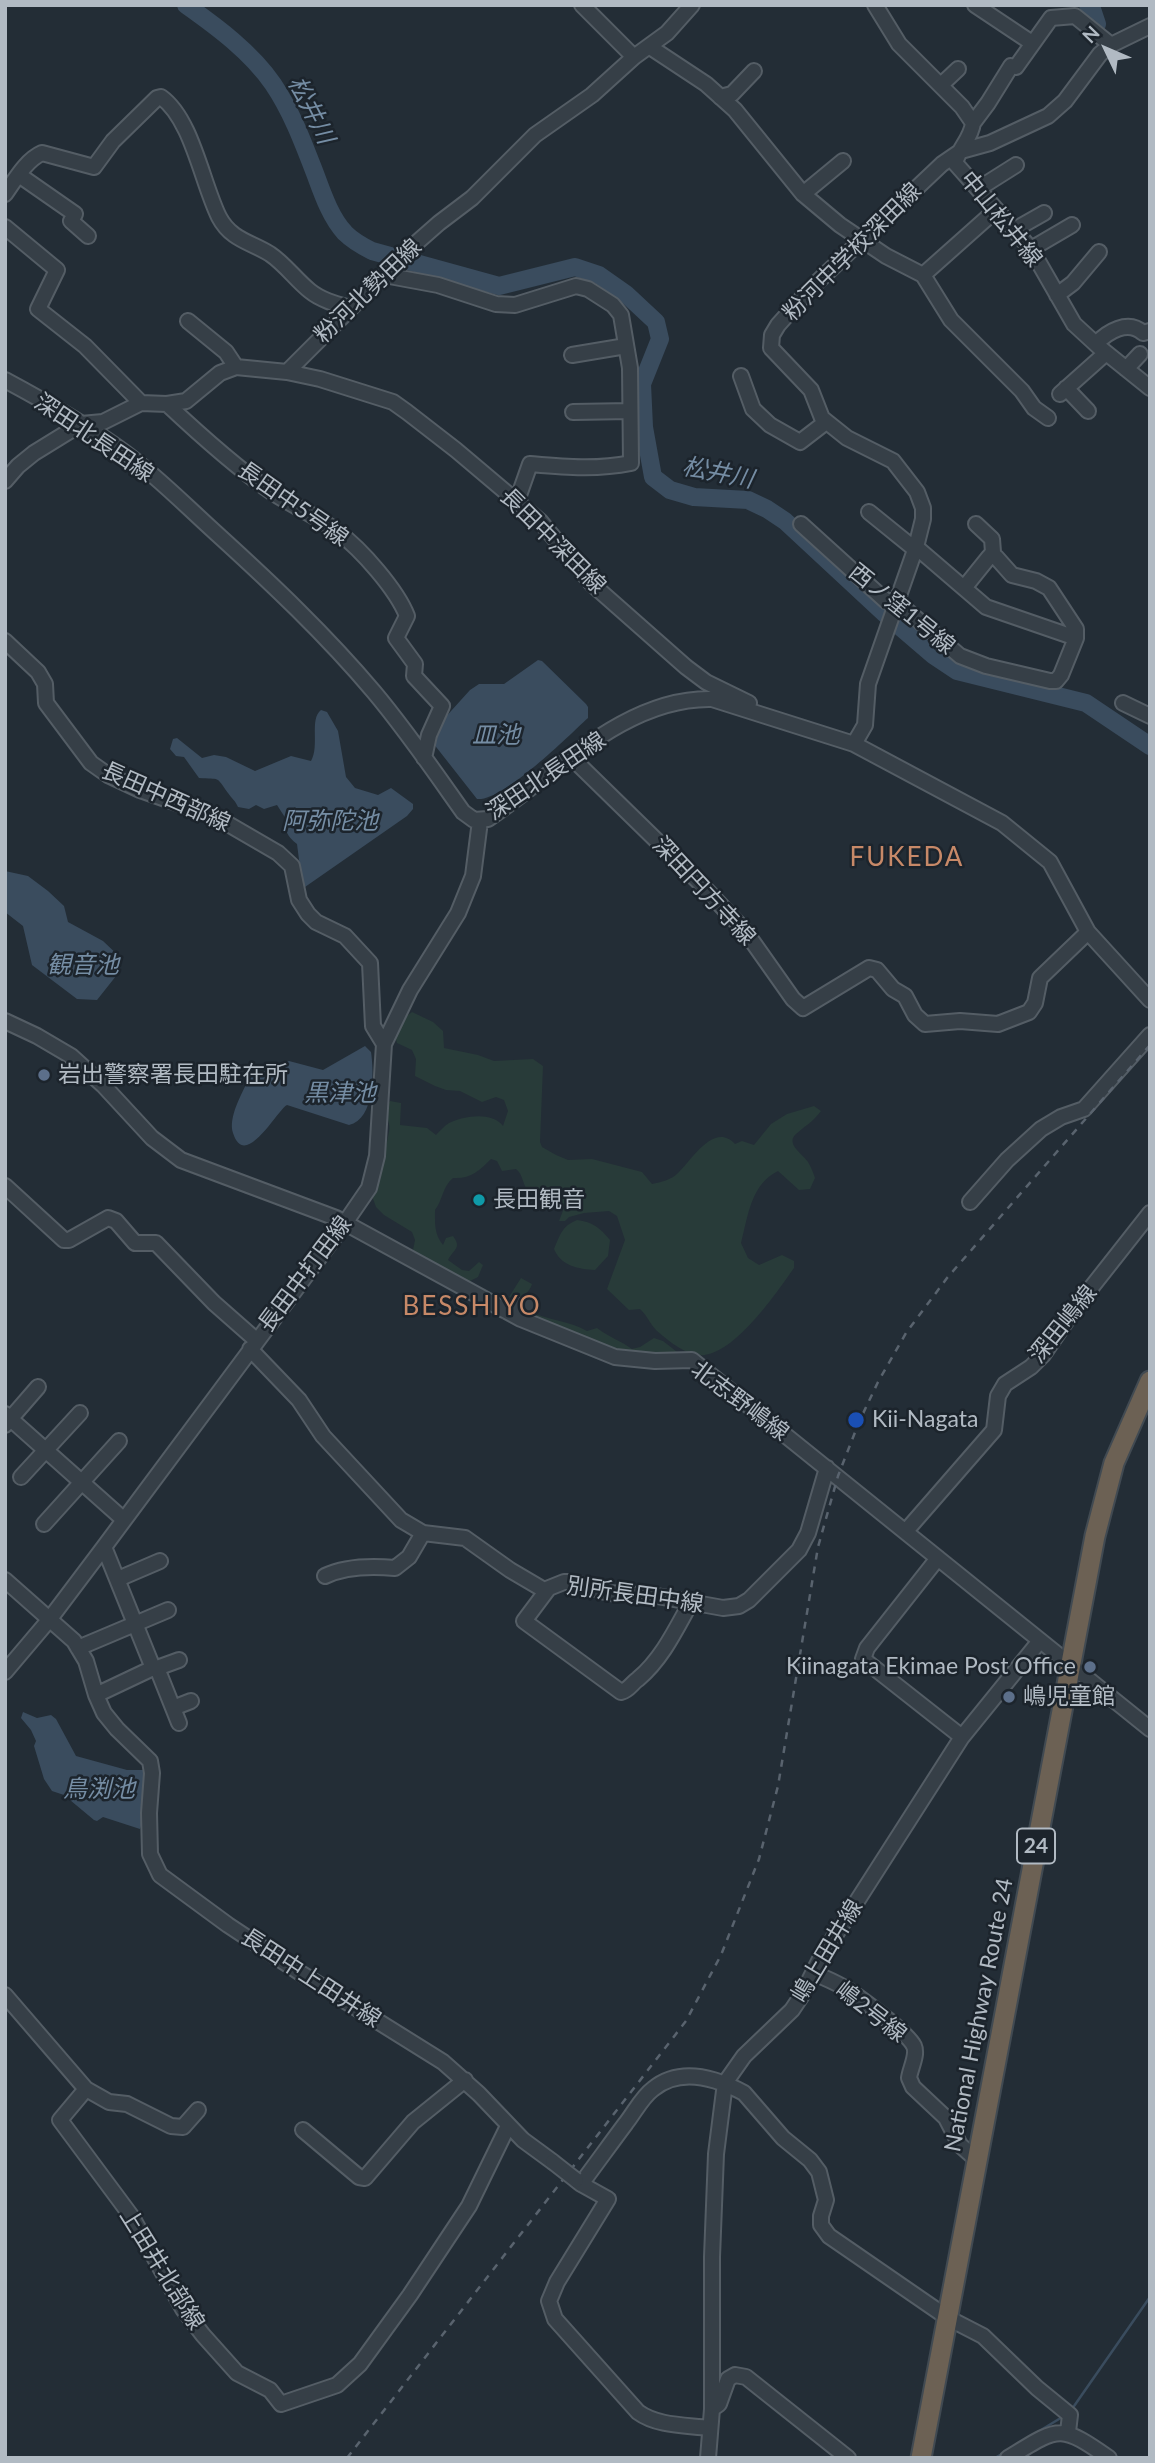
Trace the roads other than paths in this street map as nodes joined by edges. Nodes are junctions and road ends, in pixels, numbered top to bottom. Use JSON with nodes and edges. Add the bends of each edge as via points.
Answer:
{"nodes":[{"id":1,"x":582,"y":5,"type":"edge"},
{"id":2,"x":692,"y":5,"type":"edge"},
{"id":3,"x":876,"y":5,"type":"edge"},
{"id":4,"x":975,"y":5,"type":"edge"},
{"id":5,"x":1150,"y":26,"type":"edge"},
{"id":6,"x":1032,"y":43,"type":"junction"},
{"id":7,"x":1111,"y":45,"type":"junction"},
{"id":8,"x":650,"y":47,"type":"junction"},
{"id":9,"x":634,"y":57,"type":"junction"},
{"id":10,"x":958,"y":69,"type":"dead end"},
{"id":11,"x":754,"y":71,"type":"dead end"},
{"id":12,"x":941,"y":85,"type":"junction"},
{"id":13,"x":720,"y":97,"type":"junction"},
{"id":14,"x":972,"y":123,"type":"junction"},
{"id":15,"x":961,"y":152,"type":"junction"},
{"id":16,"x":843,"y":161,"type":"dead end"},
{"id":17,"x":1016,"y":165,"type":"dead end"},
{"id":18,"x":13,"y":177,"type":"edge"},
{"id":19,"x":978,"y":188,"type":"junction"},
{"id":20,"x":5,"y":194,"type":"edge"},
{"id":21,"x":803,"y":194,"type":"junction"},
{"id":22,"x":996,"y":210,"type":"junction"},
{"id":23,"x":1044,"y":213,"type":"dead end"},
{"id":24,"x":1072,"y":225,"type":"dead end"},
{"id":25,"x":5,"y":227,"type":"edge"},
{"id":26,"x":1014,"y":230,"type":"junction"},
{"id":27,"x":88,"y":236,"type":"dead end"},
{"id":28,"x":862,"y":239,"type":"junction"},
{"id":29,"x":1031,"y":249,"type":"junction"},
{"id":30,"x":1099,"y":252,"type":"dead end"},
{"id":31,"x":386,"y":272,"type":"junction"},
{"id":32,"x":923,"y":275,"type":"junction"},
{"id":33,"x":1057,"y":295,"type":"junction"},
{"id":34,"x":350,"y":308,"type":"junction"},
{"id":35,"x":188,"y":321,"type":"dead end"},
{"id":36,"x":1150,"y":331,"type":"edge"},
{"id":37,"x":626,"y":346,"type":"junction"},
{"id":38,"x":1101,"y":349,"type":"junction"},
{"id":39,"x":1140,"y":354,"type":"dead end"},
{"id":40,"x":572,"y":355,"type":"dead end"},
{"id":41,"x":236,"y":367,"type":"junction"},
{"id":42,"x":1126,"y":369,"type":"junction"},
{"id":43,"x":287,"y":372,"type":"junction"},
{"id":44,"x":741,"y":376,"type":"dead end"},
{"id":45,"x":5,"y":380,"type":"edge"},
{"id":46,"x":1150,"y":388,"type":"edge"},
{"id":47,"x":141,"y":403,"type":"junction"},
{"id":48,"x":167,"y":404,"type":"junction"},
{"id":49,"x":573,"y":411,"type":"dead end"},
{"id":50,"x":630,"y":411,"type":"junction"},
{"id":51,"x":1088,"y":411,"type":"dead end"},
{"id":52,"x":1048,"y":418,"type":"dead end"},
{"id":53,"x":826,"y":422,"type":"junction"},
{"id":54,"x":81,"y":424,"type":"junction"},
{"id":55,"x":5,"y":481,"type":"edge"},
{"id":56,"x":517,"y":501,"type":"junction"},
{"id":57,"x":869,"y":512,"type":"dead end"},
{"id":58,"x":802,"y":524,"type":"dead end"},
{"id":59,"x":976,"y":524,"type":"dead end"},
{"id":60,"x":916,"y":547,"type":"junction"},
{"id":61,"x":989,"y":557,"type":"junction"},
{"id":62,"x":964,"y":588,"type":"junction"},
{"id":63,"x":892,"y":612,"type":"junction"},
{"id":64,"x":1076,"y":638,"type":"junction"},
{"id":65,"x":5,"y":641,"type":"edge"},
{"id":66,"x":1123,"y":703,"type":"dead end"},
{"id":67,"x":1150,"y":716,"type":"edge"},
{"id":68,"x":771,"y":717,"type":"junction"},
{"id":69,"x":854,"y":744,"type":"junction"},
{"id":70,"x":424,"y":758,"type":"junction"},
{"id":71,"x":572,"y":758,"type":"junction"},
{"id":72,"x":480,"y":821,"type":"junction"},
{"id":73,"x":1088,"y":932,"type":"junction"},
{"id":74,"x":1150,"y":1000,"type":"edge"},
{"id":75,"x":5,"y":1021,"type":"edge"},
{"id":76,"x":1150,"y":1035,"type":"edge"},
{"id":77,"x":384,"y":1044,"type":"junction"},
{"id":78,"x":5,"y":1186,"type":"edge"},
{"id":79,"x":970,"y":1202,"type":"dead end"},
{"id":80,"x":1150,"y":1213,"type":"edge"},
{"id":81,"x":345,"y":1223,"type":"junction"},
{"id":82,"x":529,"y":1304,"type":"dead end"},
{"id":83,"x":504,"y":1310,"type":"junction"},
{"id":84,"x":253,"y":1345,"type":"junction"},
{"id":85,"x":1150,"y":1381,"type":"edge"},
{"id":86,"x":38,"y":1387,"type":"dead end"},
{"id":87,"x":80,"y":1413,"type":"dead end"},
{"id":88,"x":7,"y":1419,"type":"edge"},
{"id":89,"x":119,"y":1441,"type":"dead end"},
{"id":90,"x":45,"y":1451,"type":"junction"},
{"id":91,"x":827,"y":1468,"type":"junction"},
{"id":92,"x":21,"y":1478,"type":"dead end"},
{"id":93,"x":81,"y":1483,"type":"junction"},
{"id":94,"x":123,"y":1519,"type":"junction"},
{"id":95,"x":44,"y":1524,"type":"dead end"},
{"id":96,"x":906,"y":1531,"type":"junction"},
{"id":97,"x":424,"y":1533,"type":"junction"},
{"id":98,"x":104,"y":1547,"type":"junction"},
{"id":99,"x":938,"y":1558,"type":"junction"},
{"id":100,"x":160,"y":1561,"type":"dead end"},
{"id":101,"x":325,"y":1576,"type":"dead end"},
{"id":102,"x":118,"y":1579,"type":"junction"},
{"id":103,"x":5,"y":1580,"type":"edge"},
{"id":104,"x":548,"y":1589,"type":"junction"},
{"id":105,"x":691,"y":1602,"type":"junction"},
{"id":106,"x":167,"y":1610,"type":"dead end"},
{"id":107,"x":49,"y":1620,"type":"junction"},
{"id":108,"x":135,"y":1624,"type":"junction"},
{"id":109,"x":1039,"y":1642,"type":"junction"},
{"id":110,"x":78,"y":1648,"type":"junction"},
{"id":111,"x":179,"y":1660,"type":"dead end"},
{"id":112,"x":1069,"y":1666,"type":"junction"},
{"id":113,"x":155,"y":1668,"type":"junction"},
{"id":114,"x":5,"y":1672,"type":"edge"},
{"id":115,"x":96,"y":1695,"type":"junction"},
{"id":116,"x":191,"y":1701,"type":"dead end"},
{"id":117,"x":173,"y":1708,"type":"junction"},
{"id":118,"x":179,"y":1723,"type":"dead end"},
{"id":119,"x":1150,"y":1729,"type":"edge"},
{"id":120,"x":962,"y":1737,"type":"junction"},
{"id":121,"x":813,"y":1973,"type":"junction"},
{"id":122,"x":5,"y":1995,"type":"edge"},
{"id":123,"x":465,"y":2080,"type":"junction"},
{"id":124,"x":725,"y":2083,"type":"junction"},
{"id":125,"x":86,"y":2089,"type":"junction"},
{"id":126,"x":198,"y":2110,"type":"dead end"},
{"id":127,"x":508,"y":2126,"type":"junction"},
{"id":128,"x":303,"y":2130,"type":"dead end"},
{"id":129,"x":977,"y":2160,"type":"junction"},
{"id":130,"x":578,"y":2182,"type":"junction"},
{"id":131,"x":948,"y":2318,"type":"junction"},
{"id":132,"x":712,"y":2409,"type":"junction"},
{"id":133,"x":709,"y":2428,"type":"junction"},
{"id":134,"x":1068,"y":2432,"type":"junction"},
{"id":135,"x":708,"y":2458,"type":"edge"},
{"id":136,"x":848,"y":2458,"type":"edge"},
{"id":137,"x":921,"y":2458,"type":"edge"},
{"id":138,"x":1008,"y":2458,"type":"edge"},
{"id":139,"x":1109,"y":2458,"type":"edge"}],
"edges":[{"from":1,"to":9,"type":"street"},
{"from":2,"to":8,"type":"street","name":"粉河北勢田線"},
{"from":3,"to":12,"type":"street","via":[[899,44]]},
{"from":4,"to":6,"type":"street"},
{"from":5,"to":7,"type":"street","name":"粉河中学校深田線"},
{"from":6,"to":7,"type":"street","name":"中山松井線","via":[[1051,18],[1075,16]]},
{"from":6,"to":14,"type":"street","name":"中山松井線"},
{"from":7,"to":15,"type":"street","name":"粉河中学校深田線","via":[[1048,116]]},
{"from":8,"to":9,"type":"street","name":"粉河北勢田線"},
{"from":8,"to":13,"type":"street","via":[[694,74]]},
{"from":9,"to":31,"type":"street","name":"粉河北勢田線","via":[[592,95],[535,135],[472,198]]},
{"from":10,"to":12,"type":"street"},
{"from":11,"to":13,"type":"street","via":[[732,94]]},
{"from":12,"to":14,"type":"street"},
{"from":13,"to":21,"type":"street"},
{"from":14,"to":15,"type":"street","name":"中山松井線"},
{"from":15,"to":19,"type":"street","name":"中山松井線","via":[[955,163]]},
{"from":15,"to":28,"type":"street","name":"粉河中学校深田線"},
{"from":16,"to":21,"type":"street"},
{"from":17,"to":19,"type":"street"},
{"from":18,"to":20,"type":"street"},
{"from":18,"to":27,"type":"street","via":[[75,214],[71,221]]},
{"from":18,"to":34,"type":"street","via":[[43,153],[94,167],[113,141],[161,97],[176,113],[228,231],[272,255],[318,296]]},
{"from":19,"to":22,"type":"street","name":"中山松井線"},
{"from":21,"to":28,"type":"street"},
{"from":22,"to":26,"type":"street","name":"中山松井線"},
{"from":22,"to":32,"type":"street"},
{"from":23,"to":26,"type":"street"},
{"from":24,"to":29,"type":"street"},
{"from":25,"to":47,"type":"street","via":[[57,270],[38,309],[85,346]]},
{"from":26,"to":29,"type":"street","name":"中山松井線"},
{"from":28,"to":32,"type":"street"},
{"from":28,"to":53,"type":"street","name":"粉河中学校深田線","via":[[778,325],[770,341],[771,348],[811,390]]},
{"from":29,"to":33,"type":"street","name":"中山松井線"},
{"from":30,"to":33,"type":"street"},
{"from":31,"to":34,"type":"street","name":"粉河北勢田線"},
{"from":31,"to":37,"type":"street","via":[[496,304],[515,305],[576,286],[588,289],[621,315]]},
{"from":32,"to":52,"type":"street","via":[[951,320]]},
{"from":33,"to":38,"type":"street","name":"中山松井線","via":[[1074,324]]},
{"from":34,"to":43,"type":"street","name":"粉河北勢田線"},
{"from":35,"to":41,"type":"street","via":[[226,352]]},
{"from":36,"to":38,"type":"street","via":[[1116,330],[1103,337]]},
{"from":37,"to":40,"type":"street"},
{"from":37,"to":50,"type":"street"},
{"from":38,"to":42,"type":"street","name":"中山松井線"},
{"from":38,"to":51,"type":"street","via":[[1063,391]]},
{"from":39,"to":42,"type":"street"},
{"from":41,"to":43,"type":"street"},
{"from":41,"to":48,"type":"street","via":[[220,373],[186,401]]},
{"from":42,"to":46,"type":"street","name":"中山松井線"},
{"from":43,"to":56,"type":"street","name":"長田中深田線","via":[[393,401]]},
{"from":44,"to":53,"type":"street","via":[[754,409],[800,442]]},
{"from":45,"to":54,"type":"street","name":"深田北長田線"},
{"from":47,"to":48,"type":"street"},
{"from":47,"to":54,"type":"street","via":[[103,422]]},
{"from":48,"to":70,"type":"street","name":"長田中5号線","via":[[272,492],[339,532],[386,584],[407,615],[396,638],[415,664],[414,676],[442,706]]},
{"from":49,"to":50,"type":"street"},
{"from":50,"to":56,"type":"street","via":[[631,463],[607,468],[530,464]]},
{"from":53,"to":60,"type":"street","name":"粉河中学校深田線","via":[[846,438],[893,461],[904,473],[923,508]]},
{"from":54,"to":55,"type":"street","via":[[33,453]]},
{"from":54,"to":70,"type":"street","name":"深田北長田線","via":[[153,475],[302,615],[373,690]]},
{"from":56,"to":68,"type":"street","name":"長田中深田線","via":[[540,521],[592,584],[686,667]]},
{"from":57,"to":60,"type":"street"},
{"from":58,"to":63,"type":"street","name":"西ノ窪1号線","via":[[886,601]]},
{"from":59,"to":61,"type":"street","via":[[992,539]]},
{"from":60,"to":62,"type":"street"},
{"from":60,"to":63,"type":"street","name":"粉河中学校深田線"},
{"from":61,"to":62,"type":"street"},
{"from":61,"to":64,"type":"street","via":[[996,557],[1012,575],[1049,588],[1076,629]]},
{"from":62,"to":64,"type":"street","via":[[986,607]]},
{"from":63,"to":64,"type":"street","name":"西ノ窪1号線","via":[[960,656],[1050,681],[1062,675]]},
{"from":63,"to":69,"type":"street","name":"粉河中学校深田線","via":[[868,684],[865,725]]},
{"from":65,"to":77,"type":"street","name":"長田中西部線","via":[[37,672],[45,684],[46,703],[92,763],[140,790],[216,817],[292,866],[299,900],[308,914],[345,936],[370,963],[373,1026]]},
{"from":66,"to":67,"type":"street"},
{"from":68,"to":69,"type":"street","name":"深田北長田線"},
{"from":68,"to":71,"type":"street","name":"深田北長田線","via":[[699,698],[641,714]]},
{"from":69,"to":73,"type":"street","name":"深田北長田線","via":[[1002,823],[1037,851],[1058,874]]},
{"from":70,"to":72,"type":"street","name":"深田北長田線","via":[[463,812]]},
{"from":71,"to":72,"type":"street","name":"深田北長田線"},
{"from":71,"to":73,"type":"street","name":"深田円方寺線","via":[[745,930],[803,1008],[869,968],[905,996],[925,1024],[998,1024],[1030,1012],[1040,978]]},
{"from":72,"to":77,"type":"street","name":"長田中打田線","via":[[473,876],[458,913],[410,990]]},
{"from":73,"to":74,"type":"street","name":"深田北長田線"},
{"from":75,"to":81,"type":"street","name":"北志野嶋線","via":[[71,1056],[152,1138],[181,1160]]},
{"from":76,"to":79,"type":"street","via":[[1084,1109],[1041,1129]]},
{"from":77,"to":81,"type":"street","name":"長田中打田線","via":[[377,1156],[369,1188]]},
{"from":78,"to":84,"type":"street","name":"別所長田中線","via":[[64,1240],[108,1218],[135,1243],[156,1243]]},
{"from":80,"to":96,"type":"street","name":"深田嶋線","via":[[1043,1355],[1005,1384],[998,1396],[994,1430]]},
{"from":81,"to":83,"type":"street","name":"北志野嶋線"},
{"from":81,"to":84,"type":"street","name":"長田中打田線"},
{"from":82,"to":83,"type":"street"},
{"from":83,"to":91,"type":"street","name":"北志野嶋線","via":[[615,1357],[692,1360]]},
{"from":84,"to":94,"type":"street","name":"長田中打田線"},
{"from":84,"to":97,"type":"street","name":"別所長田中線","via":[[374,1493],[401,1521]]},
{"from":85,"to":112,"type":"highway","name":"National Highway Route 24","number":"24","via":[[1114,1463]]},
{"from":86,"to":88,"type":"street"},
{"from":87,"to":90,"type":"street"},
{"from":88,"to":90,"type":"street"},
{"from":89,"to":93,"type":"street"},
{"from":90,"to":92,"type":"street"},
{"from":90,"to":93,"type":"street"},
{"from":91,"to":96,"type":"street","name":"北志野嶋線"},
{"from":91,"to":105,"type":"street","name":"別所長田中線","via":[[808,1533],[780,1571],[739,1606]]},
{"from":93,"to":94,"type":"street"},
{"from":93,"to":95,"type":"street"},
{"from":94,"to":98,"type":"street","name":"長田中打田線"},
{"from":96,"to":99,"type":"street","name":"北志野嶋線"},
{"from":97,"to":101,"type":"street","via":[[402,1565]]},
{"from":97,"to":104,"type":"street","name":"別所長田中線","via":[[465,1538],[538,1588]]},
{"from":98,"to":102,"type":"street"},
{"from":98,"to":107,"type":"street","name":"長田中打田線"},
{"from":99,"to":109,"type":"street","name":"北志野嶋線"},
{"from":99,"to":120,"type":"street","via":[[863,1659]]},
{"from":100,"to":102,"type":"street"},
{"from":102,"to":108,"type":"street"},
{"from":103,"to":107,"type":"street","name":"長田中上田井線"},
{"from":104,"to":105,"type":"street","name":"別所長田中線","via":[[572,1582],[608,1593]]},
{"from":104,"to":105,"type":"street","via":[[524,1621],[621,1692],[654,1662]]},
{"from":106,"to":108,"type":"street"},
{"from":107,"to":110,"type":"street","name":"長田中上田井線"},
{"from":107,"to":114,"type":"street","name":"長田中打田線"},
{"from":108,"to":110,"type":"street"},
{"from":108,"to":113,"type":"street"},
{"from":109,"to":112,"type":"street","name":"北志野嶋線"},
{"from":109,"to":120,"type":"street","name":"嶋上田井線"},
{"from":110,"to":115,"type":"street","name":"長田中上田井線"},
{"from":111,"to":113,"type":"street"},
{"from":112,"to":119,"type":"street","name":"北志野嶋線"},
{"from":112,"to":129,"type":"highway","name":"National Highway Route 24","number":"24"},
{"from":113,"to":115,"type":"street"},
{"from":113,"to":117,"type":"street"},
{"from":115,"to":123,"type":"street","name":"長田中上田井線","via":[[117,1729],[150,1761],[150,1854],[160,1875],[228,1925]]},
{"from":116,"to":117,"type":"street"},
{"from":117,"to":118,"type":"street"},
{"from":120,"to":121,"type":"street","name":"嶋上田井線"},
{"from":121,"to":124,"type":"street","name":"嶋上田井線","via":[[792,2010],[744,2056]]},
{"from":121,"to":129,"type":"street","name":"嶋2号線","via":[[844,1987],[908,2040],[915,2054],[909,2078],[913,2087],[946,2118],[960,2146]]},
{"from":122,"to":125,"type":"street"},
{"from":123,"to":127,"type":"street","name":"長田中上田井線"},
{"from":123,"to":128,"type":"street","via":[[413,2122],[365,2178]]},
{"from":124,"to":130,"type":"street","via":[[683,2076],[651,2090]]},
{"from":124,"to":131,"type":"street","via":[[744,2093],[819,2172],[826,2200],[821,2225],[829,2236]]},
{"from":124,"to":132,"type":"street","name":"嶋上田井線","via":[[716,2154]]},
{"from":125,"to":126,"type":"street","via":[[171,2126],[183,2127]]},
{"from":125,"to":127,"type":"street","name":"上田井北部線","via":[[60,2120],[132,2217],[202,2335],[237,2373],[270,2390],[281,2404],[337,2385],[360,2364],[469,2206]]},
{"from":127,"to":130,"type":"street","name":"長田中上田井線","bridge":true},
{"from":129,"to":131,"type":"highway","name":"National Highway Route 24","number":"24"},
{"from":130,"to":133,"type":"street","name":"長田中上田井線","via":[[608,2199],[548,2301],[555,2319],[638,2412],[658,2422]]},
{"from":131,"to":134,"type":"street","via":[[983,2336],[1068,2413]]},
{"from":131,"to":137,"type":"highway","name":"National Highway Route 24","number":"24"},
{"from":132,"to":133,"type":"street","name":"嶋上田井線"},
{"from":132,"to":136,"type":"street","via":[[719,2404],[728,2379],[735,2375],[746,2378]]},
{"from":133,"to":135,"type":"street","name":"嶋上田井線"},
{"from":134,"to":138,"type":"street","via":[[1039,2439]]},
{"from":134,"to":139,"type":"street"}]}
